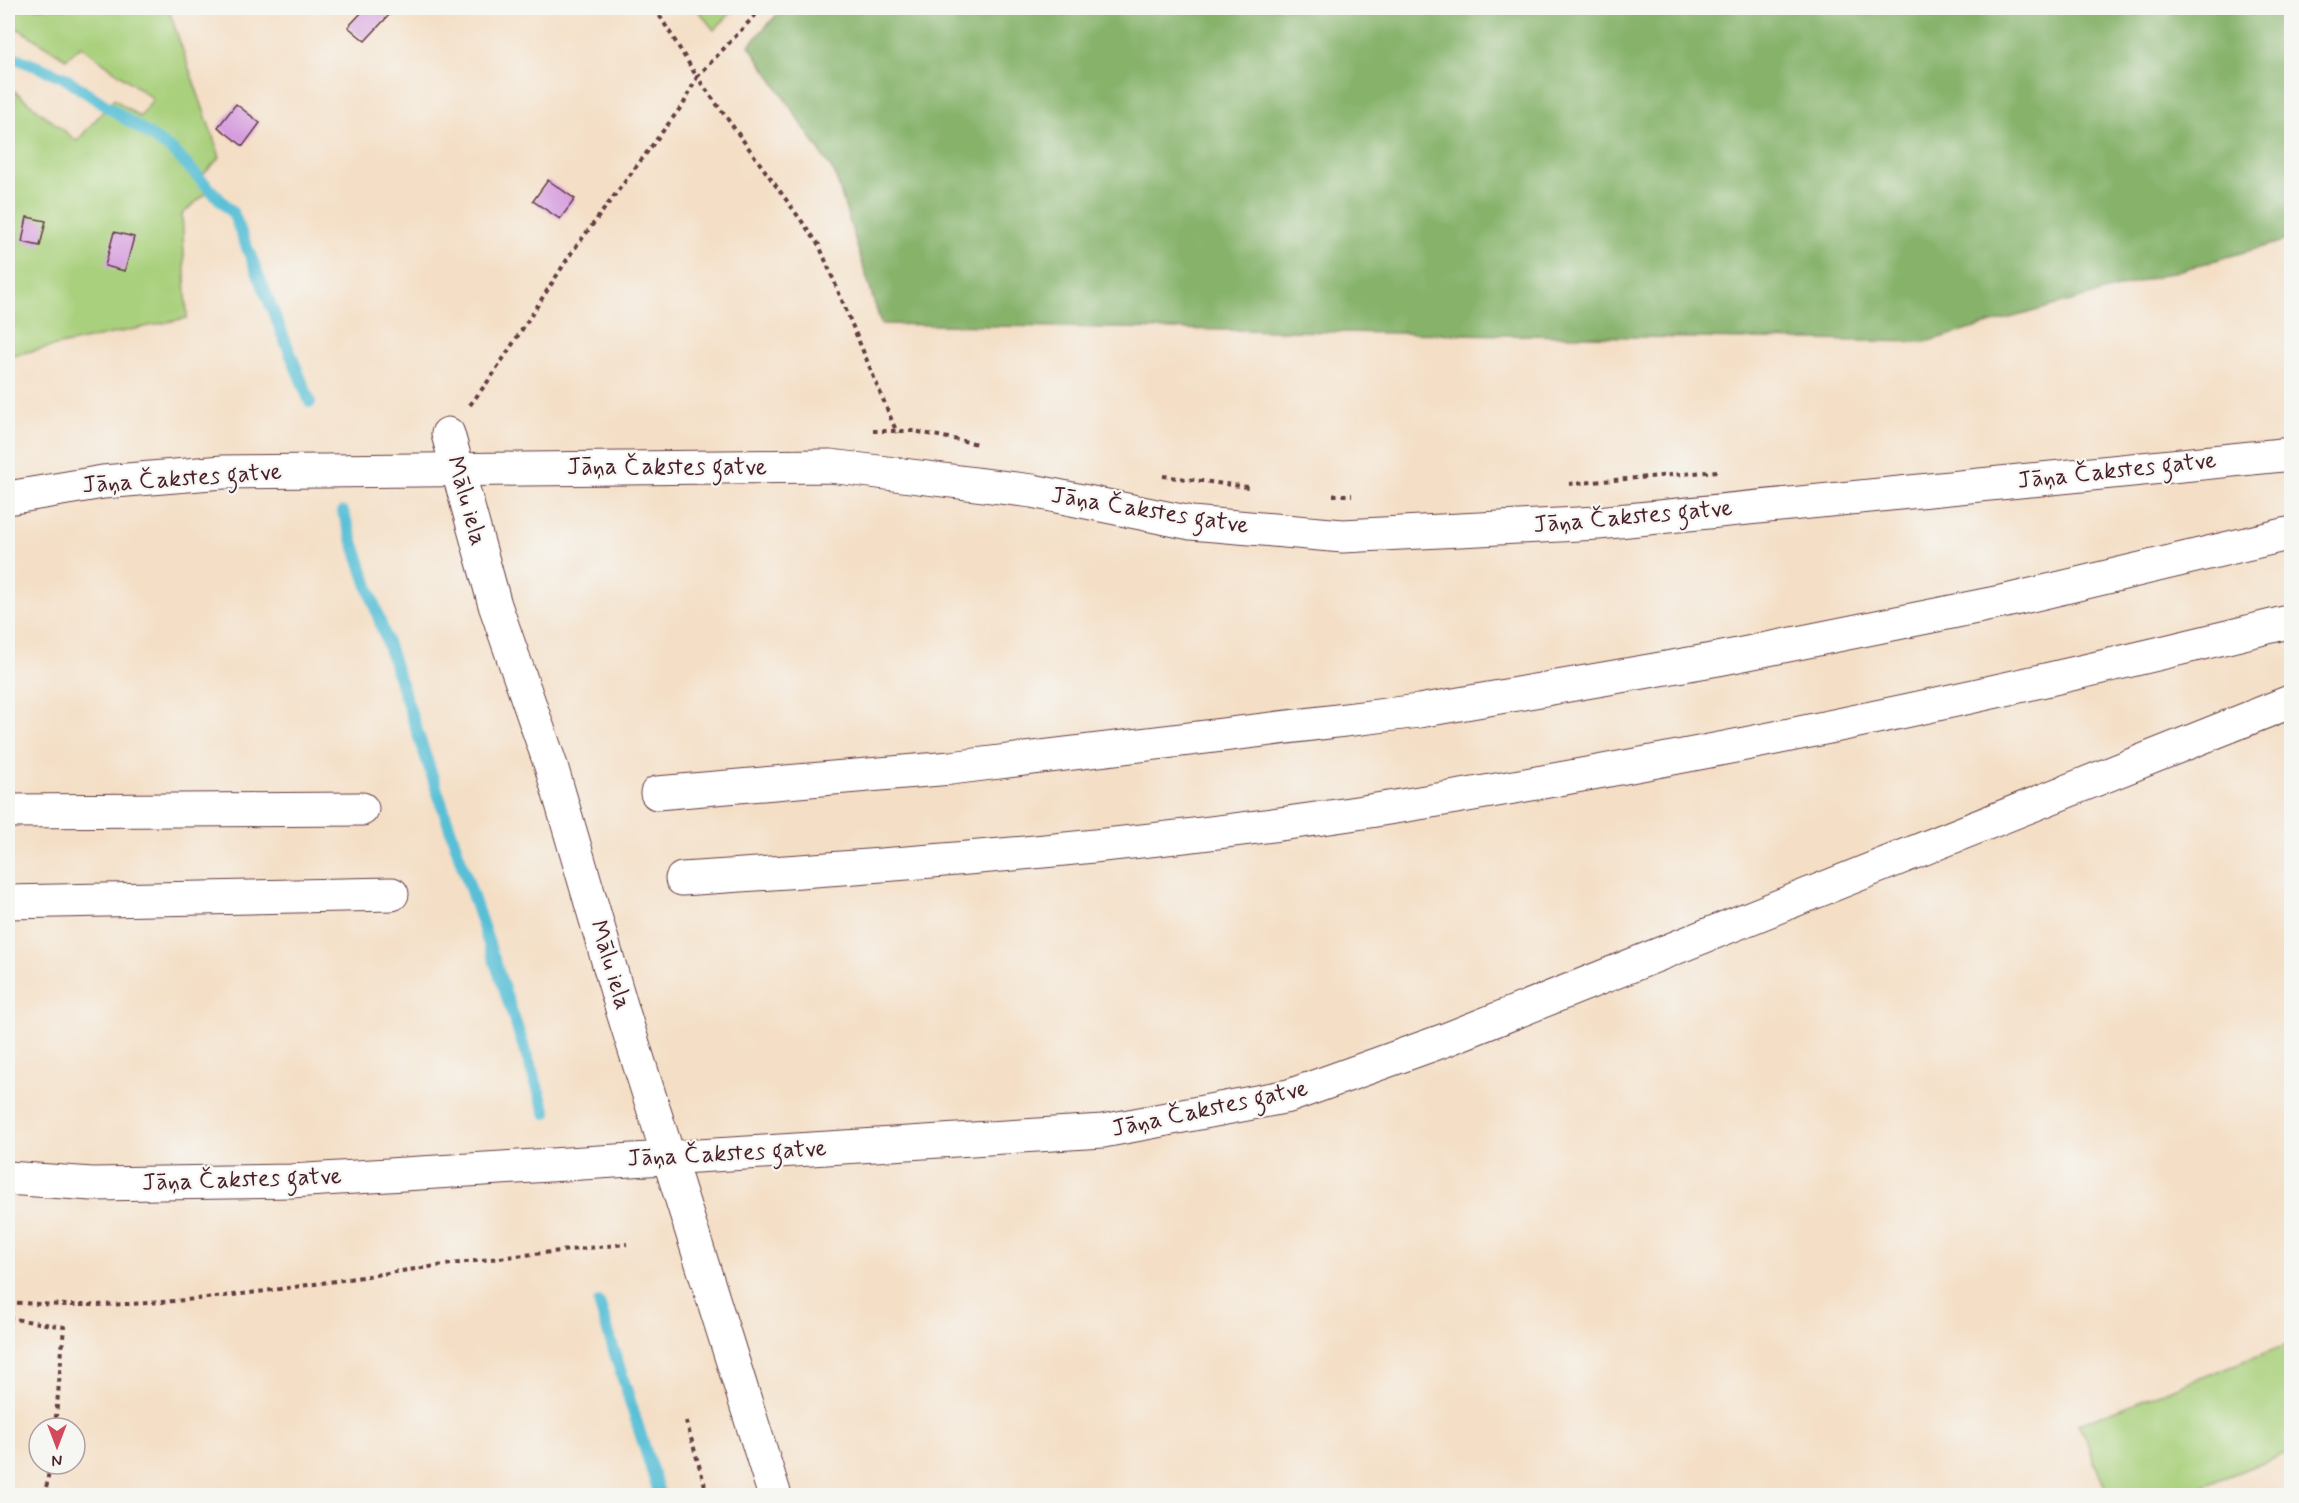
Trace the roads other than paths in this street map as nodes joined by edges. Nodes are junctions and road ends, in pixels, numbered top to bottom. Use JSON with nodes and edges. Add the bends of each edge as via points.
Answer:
{"nodes":[{"id":1,"x":448,"y":434,"type":"road end"},
{"id":2,"x":2292,"y":454,"type":"edge"},
{"id":3,"x":456,"y":470,"type":"junction"},
{"id":4,"x":8,"y":498,"type":"edge"},
{"id":5,"x":2292,"y":533,"type":"edge"},
{"id":6,"x":2292,"y":621,"type":"edge"},
{"id":7,"x":2292,"y":701,"type":"edge"},
{"id":8,"x":657,"y":794,"type":"dead end"},
{"id":9,"x":362,"y":809,"type":"dead end"},
{"id":10,"x":8,"y":811,"type":"edge"},
{"id":11,"x":682,"y":879,"type":"dead end"},
{"id":12,"x":392,"y":894,"type":"dead end"},
{"id":13,"x":8,"y":902,"type":"edge"},
{"id":14,"x":668,"y":1156,"type":"junction"},
{"id":15,"x":8,"y":1178,"type":"edge"},
{"id":16,"x":775,"y":1496,"type":"edge"}],
"edges":[{"from":1,"to":3,"type":"street","name":"Mālu iela"},
{"from":2,"to":3,"type":"street","name":"Jāņa Čakstes gatve","via":[[1598,522],[1343,536],[1191,522],[1032,491],[830,466]]},
{"from":3,"to":4,"type":"street","name":"Jāņa Čakstes gatve","via":[[223,472],[103,482]]},
{"from":3,"to":14,"type":"street","name":"Mālu iela","via":[[495,605],[551,766]]},
{"from":5,"to":8,"type":"street","via":[[2006,601],[1718,659],[1419,711],[951,768]]},
{"from":6,"to":11,"type":"street","via":[[2126,663],[1853,723],[1601,772],[1372,810],[1154,839],[918,864]]},
{"from":7,"to":14,"type":"street","name":"Jāņa Čakstes gatve","via":[[1456,1036],[1288,1096],[1103,1131]]},
{"from":9,"to":10,"type":"street"},
{"from":12,"to":13,"type":"street"},
{"from":14,"to":15,"type":"street","name":"Jāņa Čakstes gatve","via":[[291,1181],[92,1184]]},
{"from":14,"to":16,"type":"street","name":"Mālu iela"}]}
